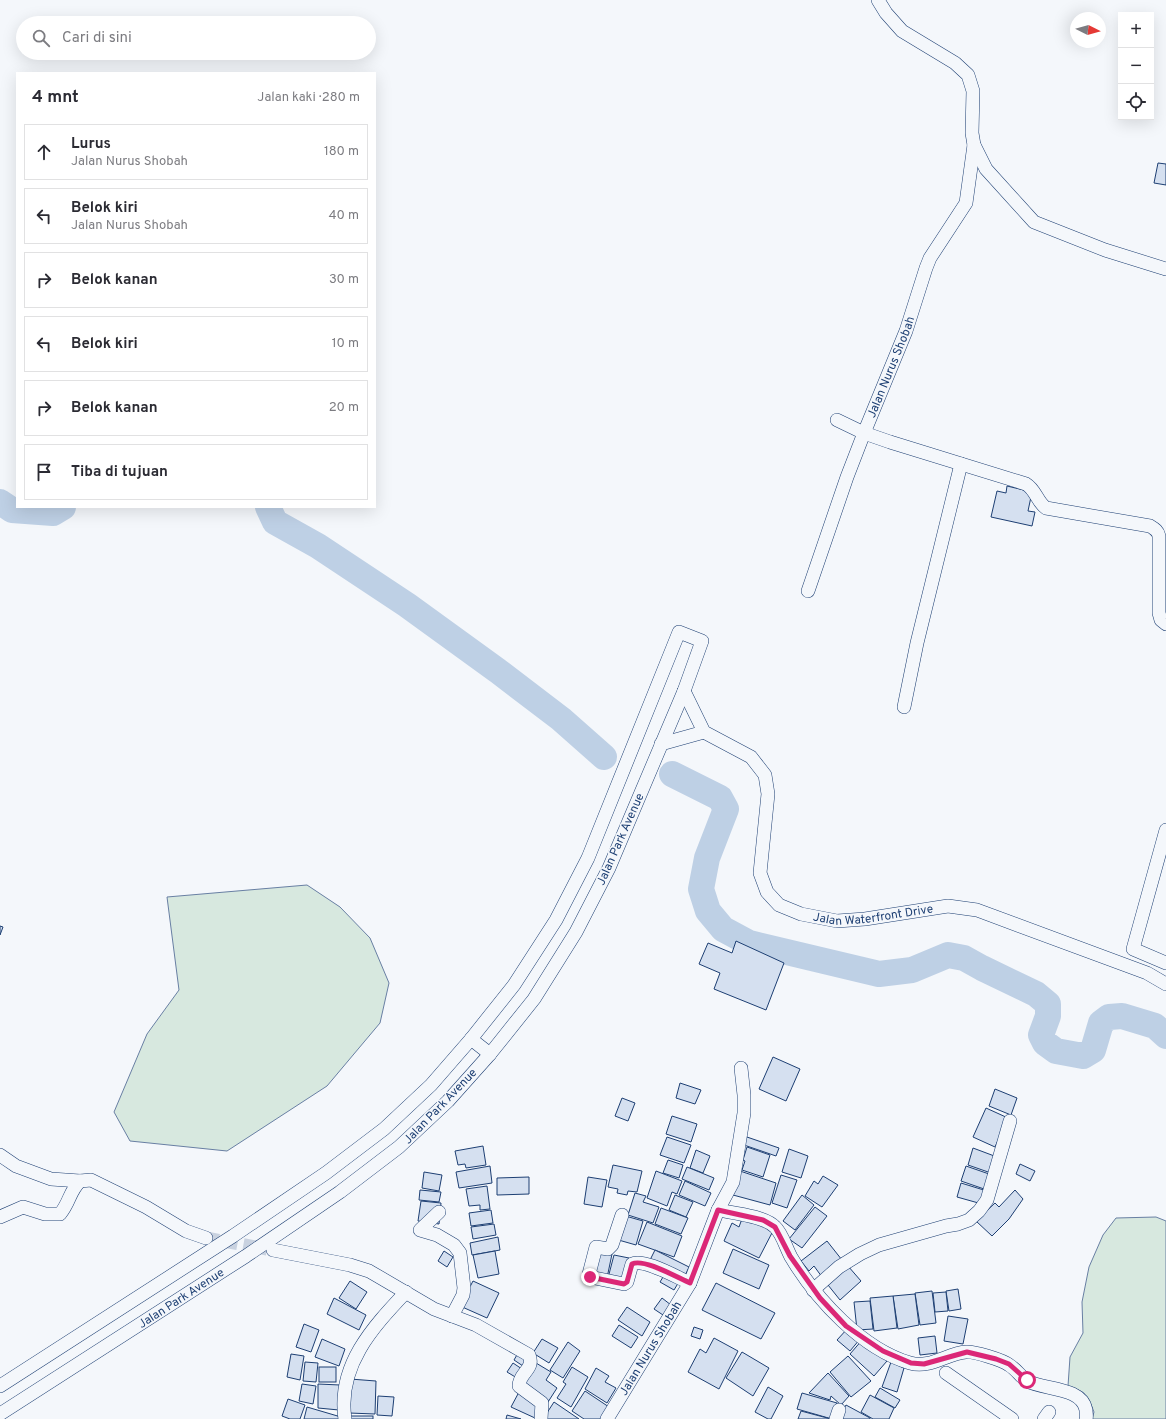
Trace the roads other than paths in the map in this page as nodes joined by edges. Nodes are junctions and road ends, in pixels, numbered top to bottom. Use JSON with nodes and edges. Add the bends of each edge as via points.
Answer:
{"nodes":[{"id":1,"x":878,"y":0,"type":"edge"},
{"id":2,"x":974,"y":145,"type":"junction"},
{"id":3,"x":1166,"y":269,"type":"edge"},
{"id":4,"x":836,"y":420,"type":"dead end"},
{"id":5,"x":864,"y":433,"type":"junction"},
{"id":6,"x":961,"y":464,"type":"junction"},
{"id":7,"x":808,"y":591,"type":"dead end"},
{"id":8,"x":1166,"y":624,"type":"edge"},
{"id":9,"x":684,"y":691,"type":"junction"},
{"id":10,"x":904,"y":707,"type":"dead end"},
{"id":11,"x":704,"y":732,"type":"junction"},
{"id":12,"x":661,"y":744,"type":"junction"},
{"id":13,"x":1166,"y":830,"type":"edge"},
{"id":14,"x":1166,"y":962,"type":"edge"},
{"id":15,"x":1166,"y":984,"type":"edge"},
{"id":16,"x":471,"y":1039,"type":"junction"},
{"id":17,"x":490,"y":1054,"type":"junction"},
{"id":18,"x":741,"y":1068,"type":"dead end"},
{"id":19,"x":1010,"y":1121,"type":"dead end"},
{"id":20,"x":0,"y":1155,"type":"edge"},
{"id":21,"x":80,"y":1181,"type":"junction"},
{"id":22,"x":718,"y":1210,"type":"junction"},
{"id":23,"x":439,"y":1212,"type":"dead end"},
{"id":24,"x":622,"y":1215,"type":"dead end"},
{"id":25,"x":0,"y":1217,"type":"edge"},
{"id":26,"x":206,"y":1238,"type":"tunnel mouth"},
{"id":27,"x":273,"y":1250,"type":"tunnel mouth"},
{"id":28,"x":690,"y":1283,"type":"junction"},
{"id":29,"x":813,"y":1290,"type":"junction"},
{"id":30,"x":406,"y":1292,"type":"junction"},
{"id":31,"x":452,"y":1316,"type":"junction"},
{"id":32,"x":946,"y":1373,"type":"dead end"},
{"id":33,"x":0,"y":1386,"type":"edge"},
{"id":34,"x":0,"y":1414,"type":"edge"},
{"id":35,"x":346,"y":1419,"type":"edge"},
{"id":36,"x":541,"y":1419,"type":"edge"},
{"id":37,"x":607,"y":1419,"type":"edge"},
{"id":38,"x":1012,"y":1419,"type":"edge"},
{"id":39,"x":1086,"y":1419,"type":"edge"}],
"edges":[{"from":1,"to":2,"type":"street","via":[[902,31],[968,75],[973,91]]},
{"from":2,"to":3,"type":"street","via":[[986,169],[1034,222],[1105,250]]},
{"from":2,"to":5,"type":"street","name":"Jalan Nurus Shobah","via":[[966,203],[930,258],[906,331]]},
{"from":4,"to":5,"type":"street"},
{"from":5,"to":6,"type":"street"},
{"from":5,"to":7,"type":"street","name":"Jalan Nurus Shobah"},
{"from":6,"to":8,"type":"street","via":[[1029,486],[1041,505],[1046,508],[1150,526],[1156,530],[1159,536],[1159,613]]},
{"from":6,"to":10,"type":"street"},
{"from":9,"to":11,"type":"street"},
{"from":9,"to":12,"type":"street","name":"Jalan Park Avenue"},
{"from":9,"to":16,"type":"street","name":"Jalan Park Avenue","via":[[702,641],[679,632],[588,858],[556,920],[514,985]]},
{"from":11,"to":12,"type":"street"},
{"from":11,"to":15,"type":"street","name":"Jalan Waterfront Drive","via":[[751,757],[764,775],[768,794],[760,873],[767,892],[779,905],[801,914],[838,921],[948,906],[977,910],[1147,973]]},
{"from":12,"to":17,"type":"street","name":"Jalan Park Avenue","via":[[609,868],[576,932],[534,999]]},
{"from":13,"to":14,"type":"street","via":[[1133,949]]},
{"from":16,"to":17,"type":"street"},
{"from":16,"to":33,"type":"street","name":"Jalan Park Avenue","via":[[431,1084],[384,1129],[326,1173]]},
{"from":17,"to":34,"type":"street","name":"Jalan Park Avenue","via":[[448,1101],[399,1147],[340,1192],[246,1256]]},
{"from":18,"to":22,"type":"street","name":"Jalan Nurus Shobah","via":[[744,1113],[733,1182]]},
{"from":19,"to":29,"type":"street","via":[[987,1200],[969,1220],[879,1245],[838,1267]]},
{"from":20,"to":21,"type":"street","via":[[16,1166],[52,1179]]},
{"from":21,"to":25,"type":"street","via":[[73,1187],[66,1207],[60,1214],[45,1214],[23,1207]]},
{"from":21,"to":26,"type":"street","via":[[91,1180],[146,1207],[186,1231]]},
{"from":22,"to":28,"type":"street","name":"Jalan Nurus Shobah"},
{"from":22,"to":29,"type":"street","via":[[763,1220],[775,1227],[790,1256]]},
{"from":23,"to":31,"type":"street","via":[[420,1230],[437,1235],[454,1245],[460,1253],[464,1288]]},
{"from":24,"to":28,"type":"street","via":[[612,1245],[608,1249],[596,1246],[590,1277],[624,1284],[627,1282],[632,1264],[636,1262]]},
{"from":27,"to":30,"type":"street","via":[[350,1265],[369,1271]]},
{"from":28,"to":37,"type":"street","name":"Jalan Nurus Shobah"},
{"from":29,"to":39,"type":"street","via":[[846,1326],[883,1351],[911,1363],[924,1364],[967,1352],[996,1359],[1009,1364],[1027,1380],[1076,1395],[1085,1403]]},
{"from":30,"to":31,"type":"street"},
{"from":30,"to":35,"type":"street","via":[[367,1337],[351,1365],[346,1384]]},
{"from":31,"to":36,"type":"street","via":[[476,1325],[529,1354],[530,1366],[520,1378],[519,1386],[542,1403]]},
{"from":32,"to":38,"type":"street"}]}
